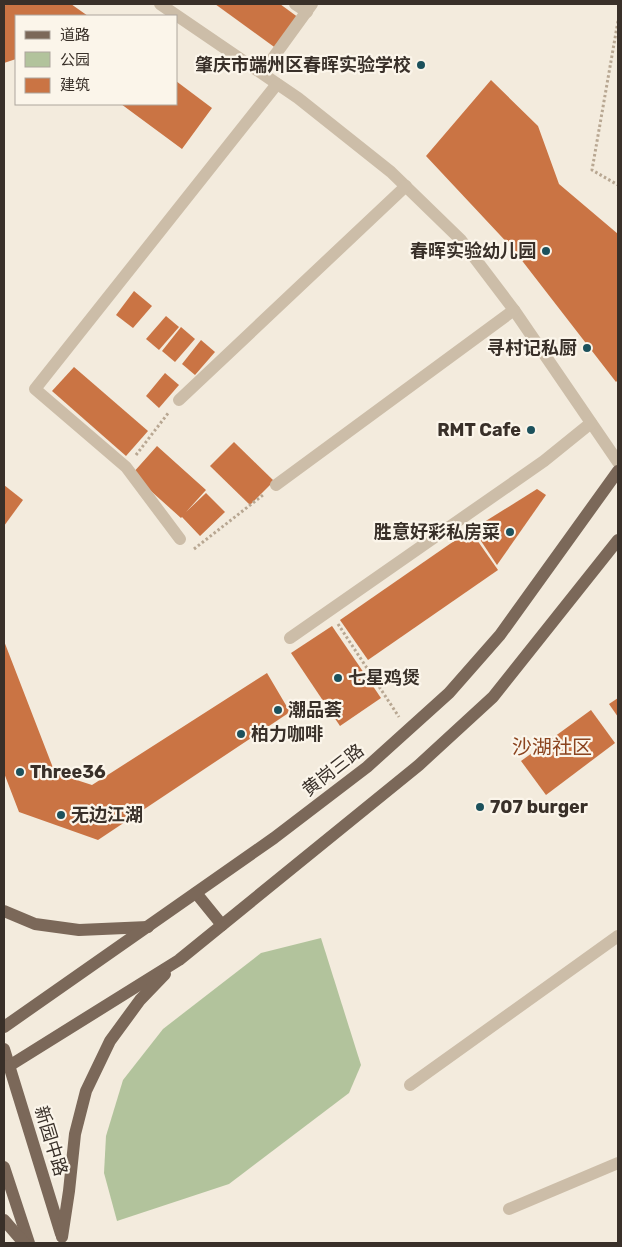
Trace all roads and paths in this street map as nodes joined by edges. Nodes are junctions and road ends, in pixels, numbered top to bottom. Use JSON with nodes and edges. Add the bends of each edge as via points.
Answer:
{"nodes":[{"id":1,"x":160,"y":4,"type":"edge"},
{"id":2,"x":295,"y":4,"type":"edge"},
{"id":3,"x":310,"y":8,"type":"edge"},
{"id":4,"x":176,"y":15,"type":"edge"},
{"id":5,"x":178,"y":16,"type":"edge"},
{"id":6,"x":618,"y":21,"type":"edge"},
{"id":7,"x":262,"y":73,"type":"junction"},
{"id":8,"x":277,"y":84,"type":"junction"},
{"id":9,"x":618,"y":185,"type":"edge"},
{"id":10,"x":406,"y":186,"type":"junction"},
{"id":11,"x":514,"y":310,"type":"junction"},
{"id":12,"x":178,"y":400,"type":"joint"},
{"id":13,"x":591,"y":423,"type":"junction"},
{"id":14,"x":618,"y":462,"type":"edge"},
{"id":15,"x":126,"y":467,"type":"junction"},
{"id":16,"x":618,"y":471,"type":"edge"},
{"id":17,"x":276,"y":485,"type":"joint"},
{"id":18,"x":180,"y":539,"type":"dead end"},
{"id":19,"x":618,"y":540,"type":"edge"},
{"id":20,"x":193,"y":550,"type":"dead end"},
{"id":21,"x":329,"y":610,"type":"junction"},
{"id":22,"x":290,"y":638,"type":"dead end"},
{"id":23,"x":408,"y":730,"type":"junction"},
{"id":24,"x":196,"y":893,"type":"junction"},
{"id":25,"x":4,"y":911,"type":"edge"},
{"id":26,"x":222,"y":925,"type":"junction"},
{"id":27,"x":148,"y":926,"type":"junction"},
{"id":28,"x":618,"y":936,"type":"edge"},
{"id":29,"x":179,"y":960,"type":"junction"},
{"id":30,"x":4,"y":1027,"type":"edge"},
{"id":31,"x":4,"y":1049,"type":"edge"},
{"id":32,"x":6,"y":1066,"type":"edge"},
{"id":33,"x":410,"y":1085,"type":"dead end"},
{"id":34,"x":618,"y":1163,"type":"edge"},
{"id":35,"x":4,"y":1167,"type":"edge"},
{"id":36,"x":509,"y":1209,"type":"dead end"},
{"id":37,"x":4,"y":1220,"type":"edge"},
{"id":38,"x":63,"y":1240,"type":"edge"},
{"id":39,"x":24,"y":1243,"type":"edge"},
{"id":40,"x":29,"y":1243,"type":"edge"}],
"edges":[{"from":1,"to":4,"type":"street"},
{"from":2,"to":3,"type":"street"},
{"from":3,"to":7,"type":"street"},
{"from":5,"to":7,"type":"street"},
{"from":6,"to":9,"type":"path","via":[[592,170]]},
{"from":7,"to":8,"type":"street"},
{"from":8,"to":10,"type":"street"},
{"from":8,"to":15,"type":"street","via":[[35,389]]},
{"from":10,"to":11,"type":"street","via":[[461,240]]},
{"from":10,"to":12,"type":"street"},
{"from":11,"to":13,"type":"street"},
{"from":11,"to":17,"type":"street"},
{"from":12,"to":15,"type":"path"},
{"from":13,"to":14,"type":"street"},
{"from":13,"to":21,"type":"street","via":[[544,461]]},
{"from":15,"to":18,"type":"street"},
{"from":16,"to":23,"type":"main road","name":"黄岗三路","via":[[500,635],[449,693]]},
{"from":17,"to":20,"type":"path"},
{"from":19,"to":26,"type":"main road","via":[[493,697],[419,766]]},
{"from":21,"to":22,"type":"street"},
{"from":21,"to":23,"type":"path"},
{"from":23,"to":24,"type":"main road","name":"黄岗三路","via":[[367,767]]},
{"from":24,"to":26,"type":"main road"},
{"from":24,"to":27,"type":"main road","name":"黄岗三路"},
{"from":25,"to":27,"type":"main road","via":[[35,924],[79,930]]},
{"from":26,"to":29,"type":"main road"},
{"from":27,"to":30,"type":"main road","name":"黄岗三路"},
{"from":28,"to":33,"type":"street"},
{"from":29,"to":32,"type":"main road"},
{"from":29,"to":38,"type":"main road","via":[[140,1000],[110,1041],[86,1091],[74,1134]]},
{"from":31,"to":32,"type":"main road","name":"新园中路"},
{"from":32,"to":38,"type":"main road","name":"新园中路"},
{"from":34,"to":36,"type":"street"},
{"from":35,"to":40,"type":"main road"},
{"from":37,"to":39,"type":"main road"}]}
